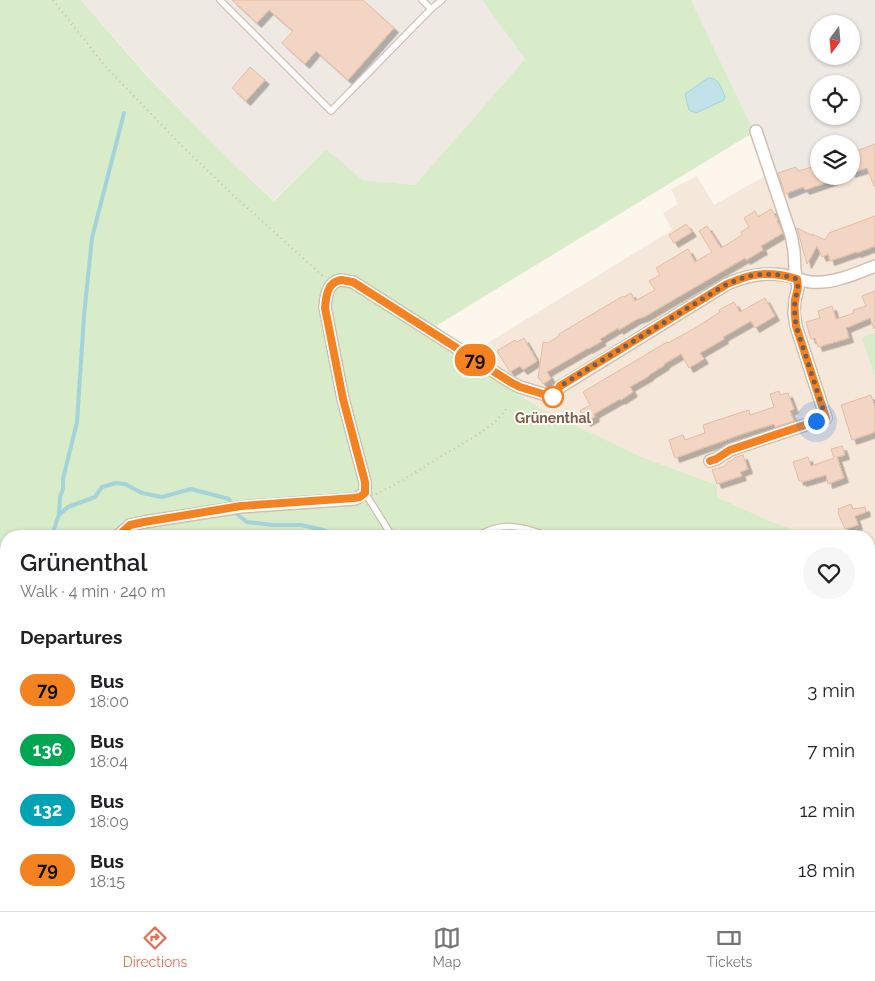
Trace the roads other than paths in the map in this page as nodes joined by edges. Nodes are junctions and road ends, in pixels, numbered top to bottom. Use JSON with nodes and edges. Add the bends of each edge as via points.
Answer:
{"nodes":[{"id":1,"x":220,"y":0,"type":"edge"},
{"id":2,"x":422,"y":0,"type":"edge"},
{"id":3,"x":442,"y":0,"type":"edge"},
{"id":4,"x":431,"y":9,"type":"junction"},
{"id":5,"x":756,"y":131,"type":"dead end"},
{"id":6,"x":875,"y":266,"type":"edge"},
{"id":7,"x":797,"y":279,"type":"junction"},
{"id":8,"x":710,"y":461,"type":"dead end"},
{"id":9,"x":365,"y":493,"type":"junction"},
{"id":10,"x":125,"y":530,"type":"edge"},
{"id":11,"x":388,"y":530,"type":"edge"},
{"id":12,"x":489,"y":530,"type":"edge"},
{"id":13,"x":530,"y":530,"type":"edge"}],
"edges":[{"from":1,"to":4,"type":"lane","via":[[332,111]]},
{"from":2,"to":4,"type":"lane"},
{"from":3,"to":4,"type":"lane"},
{"from":5,"to":7,"type":"street","via":[[791,235]]},
{"from":6,"to":7,"type":"street","via":[[830,281]]},
{"from":7,"to":8,"type":"street","via":[[796,326],[826,418],[730,450]]},
{"from":7,"to":9,"type":"street","via":[[770,274],[748,276],[727,284],[560,386],[553,397],[512,383],[353,282],[341,280],[327,292],[325,308]]},
{"from":9,"to":10,"type":"street","via":[[354,498],[241,506],[144,522],[130,525]]},
{"from":9,"to":11,"type":"lane"},
{"from":12,"to":13,"type":"lane","via":[[512,526]]}]}
